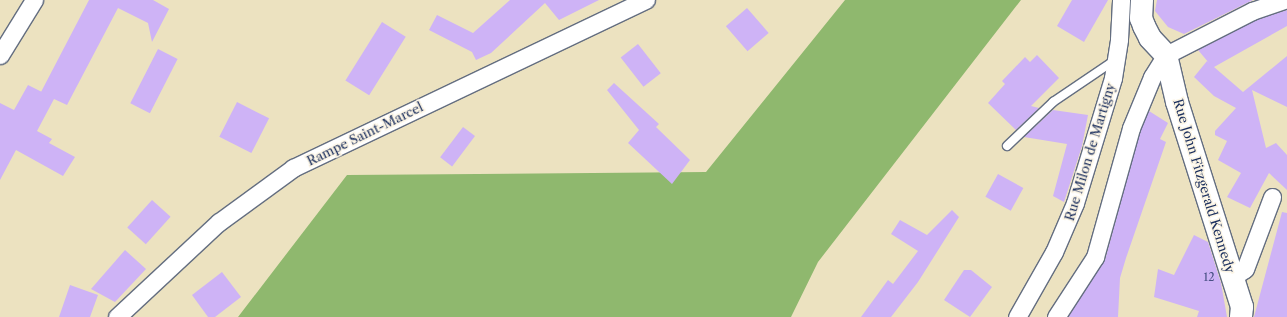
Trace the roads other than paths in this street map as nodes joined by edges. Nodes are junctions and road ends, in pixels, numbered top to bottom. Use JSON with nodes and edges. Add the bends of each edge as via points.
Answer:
{"nodes":[{"id":1,"x":34,"y":0,"type":"edge"},
{"id":2,"x":646,"y":0,"type":"edge"},
{"id":3,"x":1121,"y":0,"type":"edge"},
{"id":4,"x":1142,"y":0,"type":"edge"},
{"id":5,"x":1284,"y":0,"type":"edge"},
{"id":6,"x":0,"y":55,"type":"edge"},
{"id":7,"x":1166,"y":55,"type":"junction"},
{"id":8,"x":1117,"y":58,"type":"junction"},
{"id":9,"x":1007,"y":146,"type":"dead end"},
{"id":10,"x":1272,"y":197,"type":"dead end"},
{"id":11,"x":1233,"y":276,"type":"junction"},
{"id":12,"x":117,"y":317,"type":"edge"},
{"id":13,"x":1017,"y":317,"type":"edge"},
{"id":14,"x":1056,"y":317,"type":"edge"},
{"id":15,"x":1242,"y":317,"type":"edge"}],
"edges":[{"from":1,"to":6,"type":"street"},
{"from":2,"to":12,"type":"street","name":"Rampe Saint-Marcel","via":[[293,168],[218,222]]},
{"from":3,"to":8,"type":"street","name":"Rue Milon de Martigny"},
{"from":4,"to":7,"type":"street","via":[[1141,18],[1144,26],[1150,38]]},
{"from":5,"to":7,"type":"street","via":[[1252,10]]},
{"from":7,"to":11,"type":"street","name":"Rue John Fitzgerald Kennedy","via":[[1177,102]]},
{"from":7,"to":14,"type":"street","via":[[1152,77],[1131,128],[1095,257]]},
{"from":8,"to":9,"type":"lane","via":[[1053,102]]},
{"from":8,"to":13,"type":"street","name":"Rue Milon de Martigny","via":[[1107,101],[1069,220]]},
{"from":10,"to":11,"type":"street","via":[[1245,269]]},
{"from":11,"to":15,"type":"street","name":"Rue John Fitzgerald Kennedy","via":[[1242,306]]}]}
